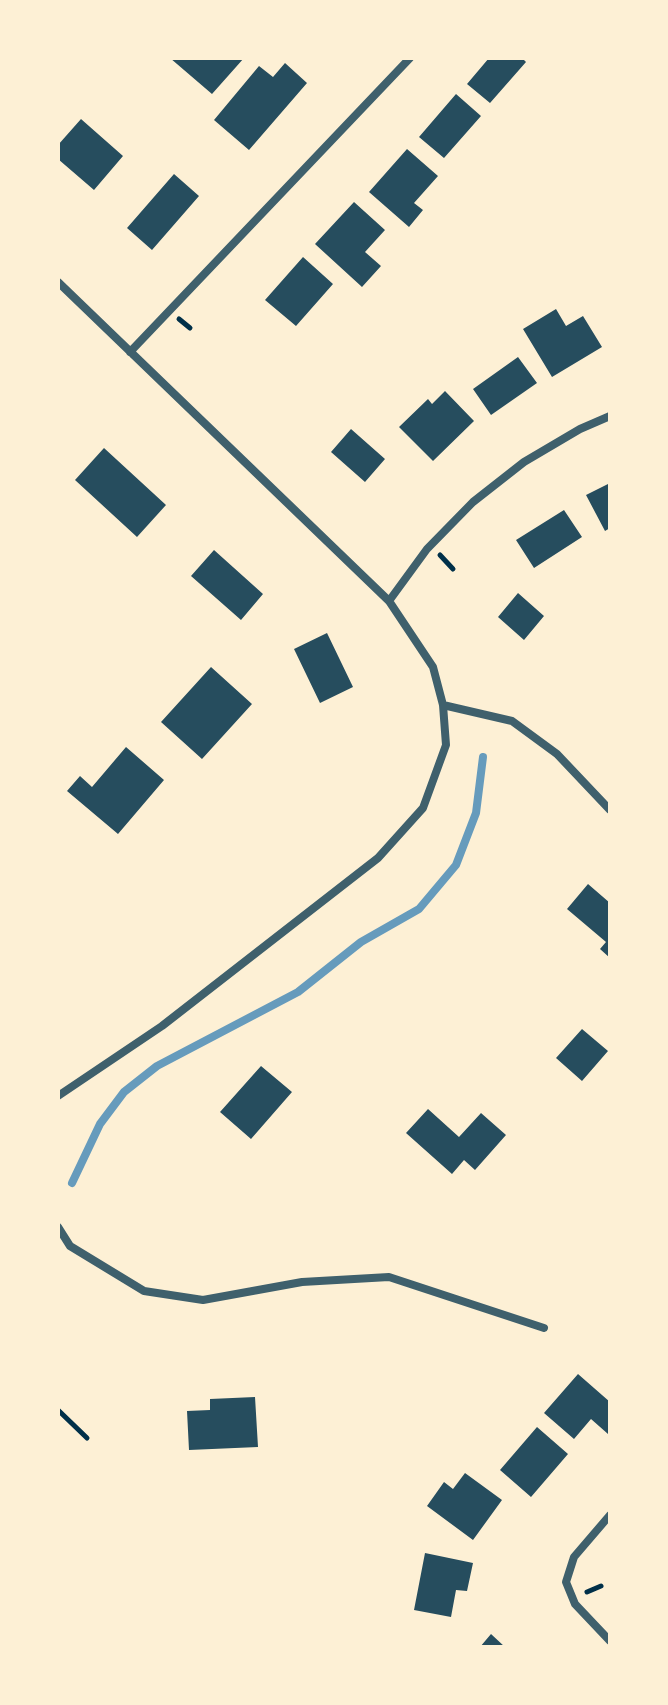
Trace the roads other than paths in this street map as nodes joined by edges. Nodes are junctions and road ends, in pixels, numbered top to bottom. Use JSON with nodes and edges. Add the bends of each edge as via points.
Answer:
{"nodes":[{"id":1,"x":410,"y":58,"type":"edge"},
{"id":2,"x":58,"y":282,"type":"edge"},
{"id":3,"x":130,"y":352,"type":"junction"},
{"id":4,"x":610,"y":416,"type":"edge"},
{"id":5,"x":389,"y":601,"type":"junction"},
{"id":6,"x":443,"y":705,"type":"junction"},
{"id":7,"x":610,"y":810,"type":"edge"},
{"id":8,"x":58,"y":1096,"type":"edge"},
{"id":9,"x":58,"y":1227,"type":"edge"},
{"id":10,"x":544,"y":1328,"type":"dead end"},
{"id":11,"x":610,"y":1515,"type":"edge"},
{"id":12,"x":610,"y":1641,"type":"edge"}],
"edges":[{"from":1,"to":3,"type":"street"},
{"from":2,"to":3,"type":"street"},
{"from":3,"to":5,"type":"street"},
{"from":4,"to":5,"type":"street","via":[[524,462],[473,502],[427,549]]},
{"from":5,"to":6,"type":"street","via":[[433,667]]},
{"from":6,"to":7,"type":"street","via":[[512,721],[557,754]]},
{"from":6,"to":8,"type":"street","via":[[446,745],[423,808],[378,858],[162,1026]]},
{"from":9,"to":10,"type":"street","via":[[70,1246],[144,1291],[203,1300],[302,1282],[389,1277]]},
{"from":11,"to":12,"type":"street","via":[[574,1557],[566,1582],[575,1604]]}]}
